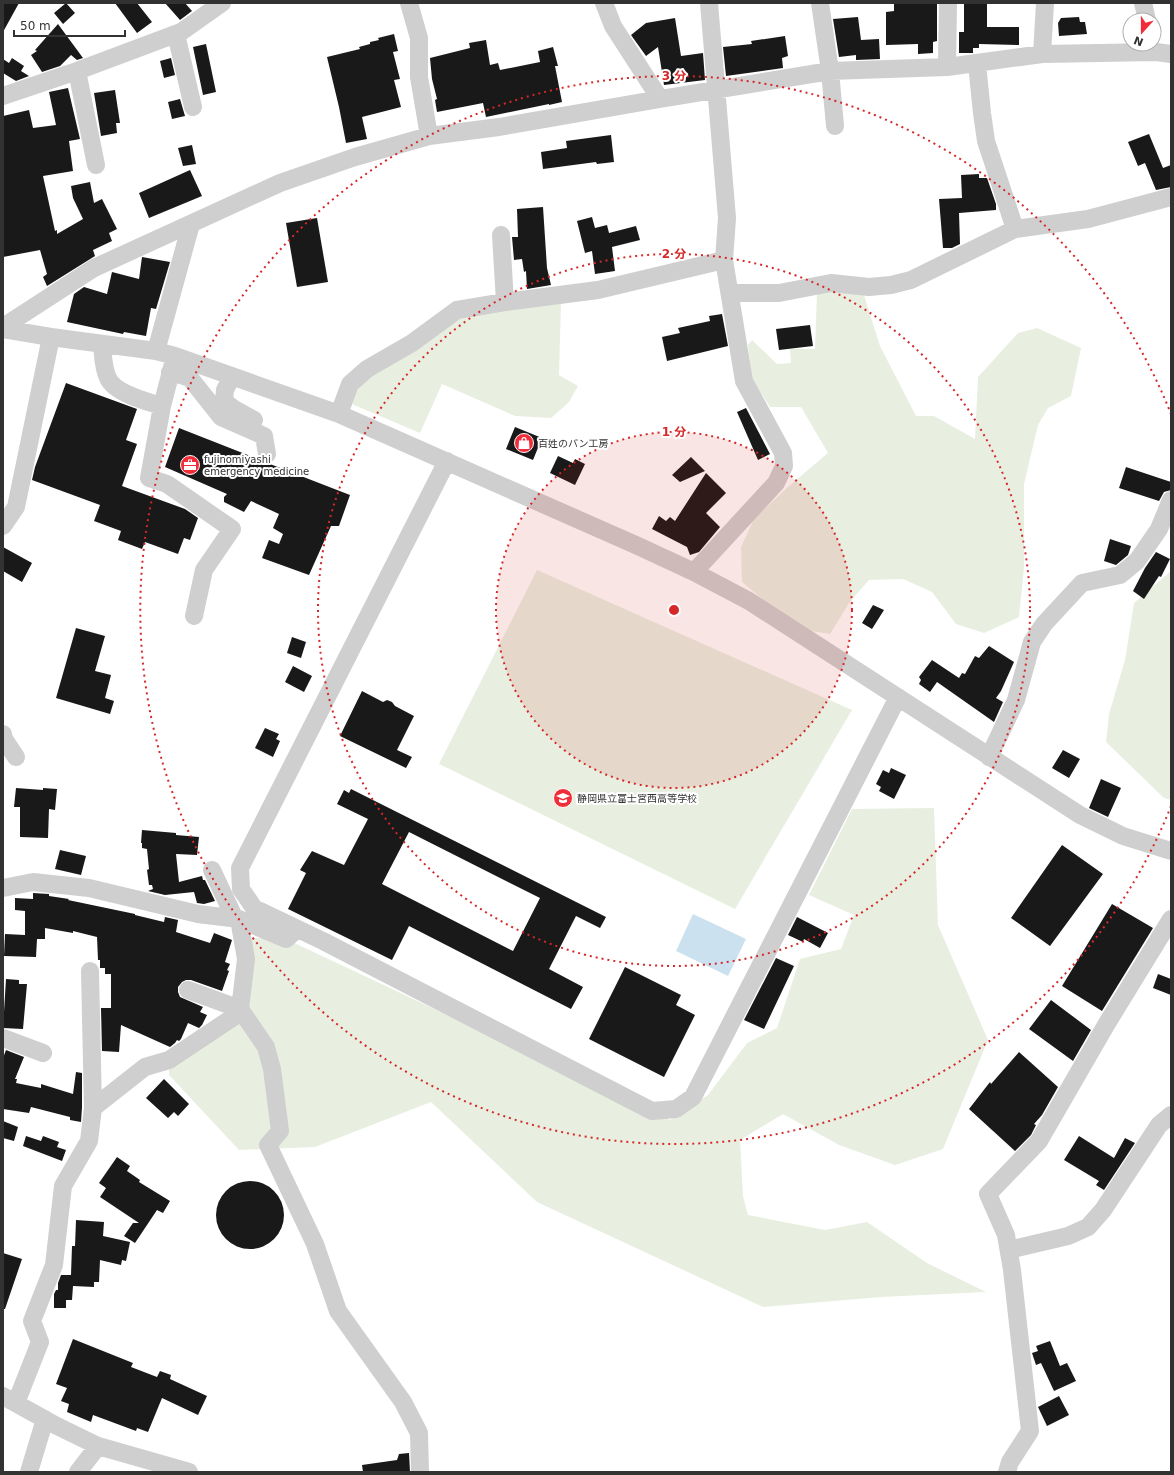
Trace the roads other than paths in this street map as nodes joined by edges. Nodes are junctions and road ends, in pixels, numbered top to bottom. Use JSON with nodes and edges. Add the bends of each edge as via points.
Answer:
{"nodes":[{"id":1,"x":222,"y":3,"type":"edge"},
{"id":2,"x":409,"y":3,"type":"edge"},
{"id":3,"x":604,"y":3,"type":"edge"},
{"id":4,"x":709,"y":3,"type":"edge"},
{"id":5,"x":820,"y":3,"type":"edge"},
{"id":6,"x":948,"y":3,"type":"edge"},
{"id":7,"x":1045,"y":3,"type":"edge"},
{"id":8,"x":176,"y":34,"type":"junction"},
{"id":9,"x":1122,"y":51,"type":"edge"},
{"id":10,"x":1042,"y":54,"type":"junction"},
{"id":11,"x":977,"y":64,"type":"junction"},
{"id":12,"x":948,"y":66,"type":"junction"},
{"id":13,"x":77,"y":71,"type":"junction"},
{"id":14,"x":830,"y":71,"type":"junction"},
{"id":15,"x":716,"y":90,"type":"junction"},
{"id":16,"x":3,"y":96,"type":"edge"},
{"id":17,"x":660,"y":99,"type":"junction"},
{"id":18,"x":194,"y":107,"type":"dead end"},
{"id":19,"x":835,"y":126,"type":"dead end"},
{"id":20,"x":429,"y":136,"type":"junction"},
{"id":21,"x":96,"y":165,"type":"dead end"},
{"id":22,"x":1171,"y":197,"type":"edge"},
{"id":23,"x":190,"y":224,"type":"junction"},
{"id":24,"x":1016,"y":229,"type":"junction"},
{"id":25,"x":502,"y":235,"type":"dead end"},
{"id":26,"x":724,"y":260,"type":"junction"},
{"id":27,"x":730,"y":293,"type":"junction"},
{"id":28,"x":505,"y":302,"type":"junction"},
{"id":29,"x":3,"y":328,"type":"edge"},
{"id":30,"x":51,"y":337,"type":"junction"},
{"id":31,"x":102,"y":344,"type":"junction"},
{"id":32,"x":156,"y":351,"type":"junction"},
{"id":33,"x":173,"y":364,"type":"junction"},
{"id":34,"x":232,"y":376,"type":"junction"},
{"id":35,"x":162,"y":406,"type":"junction"},
{"id":36,"x":339,"y":414,"type":"junction"},
{"id":37,"x":268,"y":426,"type":"dead end"},
{"id":38,"x":267,"y":454,"type":"dead end"},
{"id":39,"x":447,"y":461,"type":"junction"},
{"id":40,"x":1171,"y":500,"type":"edge"},
{"id":41,"x":3,"y":526,"type":"edge"},
{"id":42,"x":694,"y":572,"type":"junction"},
{"id":43,"x":194,"y":616,"type":"dead end"},
{"id":44,"x":898,"y":697,"type":"junction"},
{"id":45,"x":3,"y":734,"type":"edge"},
{"id":46,"x":16,"y":757,"type":"dead end"},
{"id":47,"x":989,"y":757,"type":"junction"},
{"id":48,"x":1171,"y":851,"type":"edge"},
{"id":49,"x":212,"y":870,"type":"dead end"},
{"id":50,"x":3,"y":888,"type":"edge"},
{"id":51,"x":237,"y":919,"type":"junction"},
{"id":52,"x":1171,"y":920,"type":"edge"},
{"id":53,"x":297,"y":929,"type":"junction"},
{"id":54,"x":90,"y":971,"type":"dead end"},
{"id":55,"x":188,"y":990,"type":"dead end"},
{"id":56,"x":240,"y":1009,"type":"junction"},
{"id":57,"x":3,"y":1038,"type":"edge"},
{"id":58,"x":43,"y":1053,"type":"dead end"},
{"id":59,"x":93,"y":1108,"type":"junction"},
{"id":60,"x":1171,"y":1115,"type":"edge"},
{"id":61,"x":1009,"y":1250,"type":"junction"},
{"id":62,"x":10,"y":1399,"type":"edge"},
{"id":63,"x":45,"y":1419,"type":"junction"},
{"id":64,"x":98,"y":1446,"type":"junction"},
{"id":65,"x":155,"y":1468,"type":"edge"},
{"id":66,"x":30,"y":1472,"type":"edge"},
{"id":67,"x":78,"y":1472,"type":"edge"},
{"id":68,"x":189,"y":1472,"type":"edge"},
{"id":69,"x":420,"y":1472,"type":"edge"},
{"id":70,"x":1007,"y":1472,"type":"edge"}],
"edges":[{"from":1,"to":8,"type":"street"},
{"from":2,"to":20,"type":"street","via":[[418,38],[419,77]]},
{"from":3,"to":17,"type":"street","via":[[613,26]]},
{"from":4,"to":15,"type":"street"},
{"from":5,"to":14,"type":"street"},
{"from":6,"to":12,"type":"street"},
{"from":7,"to":10,"type":"street"},
{"from":8,"to":13,"type":"street"},
{"from":8,"to":18,"type":"street"},
{"from":9,"to":10,"type":"street"},
{"from":10,"to":11,"type":"street"},
{"from":11,"to":12,"type":"street"},
{"from":11,"to":24,"type":"street","via":[[986,141]]},
{"from":12,"to":14,"type":"street"},
{"from":13,"to":16,"type":"street"},
{"from":13,"to":21,"type":"street"},
{"from":14,"to":15,"type":"street"},
{"from":14,"to":19,"type":"street"},
{"from":15,"to":17,"type":"street"},
{"from":15,"to":26,"type":"street","via":[[727,218]]},
{"from":17,"to":20,"type":"street","via":[[499,127]]},
{"from":20,"to":23,"type":"street","via":[[355,157],[280,183]]},
{"from":22,"to":24,"type":"street","via":[[1088,219]]},
{"from":23,"to":29,"type":"street","via":[[94,268]]},
{"from":23,"to":32,"type":"street"},
{"from":24,"to":27,"type":"street","via":[[911,280],[891,285],[869,287],[831,283],[778,293]]},
{"from":25,"to":28,"type":"street"},
{"from":26,"to":27,"type":"street"},
{"from":26,"to":28,"type":"street","via":[[598,290]]},
{"from":27,"to":42,"type":"street","via":[[744,381],[784,453],[784,466],[776,483]]},
{"from":28,"to":36,"type":"street","via":[[457,310],[412,343],[367,369],[350,384]]},
{"from":29,"to":30,"type":"street"},
{"from":30,"to":31,"type":"street"},
{"from":30,"to":41,"type":"street","via":[[16,507]]},
{"from":31,"to":32,"type":"street"},
{"from":31,"to":35,"type":"street","via":[[108,380],[130,396]]},
{"from":32,"to":33,"type":"street"},
{"from":33,"to":34,"type":"street"},
{"from":33,"to":35,"type":"street"},
{"from":33,"to":38,"type":"street","via":[[190,378],[221,417],[264,436]]},
{"from":34,"to":36,"type":"street"},
{"from":34,"to":37,"type":"street","via":[[225,390],[224,401],[246,416]]},
{"from":35,"to":43,"type":"street","via":[[149,478],[167,484],[232,528],[204,570]]},
{"from":36,"to":39,"type":"street"},
{"from":39,"to":42,"type":"street"},
{"from":39,"to":53,"type":"street","via":[[240,868],[241,888],[254,908]]},
{"from":40,"to":47,"type":"street","via":[[1159,529],[1137,561],[1120,576],[1082,583],[1044,624],[1032,642],[1016,700]]},
{"from":42,"to":44,"type":"street","via":[[749,601]]},
{"from":44,"to":47,"type":"street"},
{"from":44,"to":53,"type":"street","via":[[693,1097],[676,1109],[652,1111]]},
{"from":45,"to":46,"type":"street"},
{"from":47,"to":48,"type":"street","via":[[1080,816],[1123,836]]},
{"from":49,"to":51,"type":"street"},
{"from":50,"to":51,"type":"street","via":[[33,882],[89,888],[198,914]]},
{"from":51,"to":53,"type":"street","via":[[286,939]]},
{"from":51,"to":56,"type":"street","via":[[246,959]]},
{"from":52,"to":61,"type":"street","via":[[1039,1141],[988,1194],[1006,1235]]},
{"from":54,"to":59,"type":"street"},
{"from":55,"to":56,"type":"street"},
{"from":56,"to":59,"type":"street","via":[[227,1022],[169,1060],[145,1068]]},
{"from":56,"to":69,"type":"street","via":[[266,1047],[272,1069],[280,1131],[268,1145],[315,1244],[338,1311],[403,1402],[419,1433]]},
{"from":57,"to":58,"type":"street"},
{"from":59,"to":62,"type":"street","via":[[89,1141],[63,1186],[54,1265],[32,1321],[40,1342]]},
{"from":60,"to":61,"type":"street","via":[[1159,1125],[1103,1210],[1088,1227],[1068,1236]]},
{"from":61,"to":70,"type":"street","via":[[1030,1431],[1010,1462]]},
{"from":62,"to":63,"type":"street"},
{"from":63,"to":64,"type":"street"},
{"from":63,"to":66,"type":"street"},
{"from":64,"to":65,"type":"street"},
{"from":64,"to":67,"type":"street"},
{"from":65,"to":68,"type":"street"}]}
